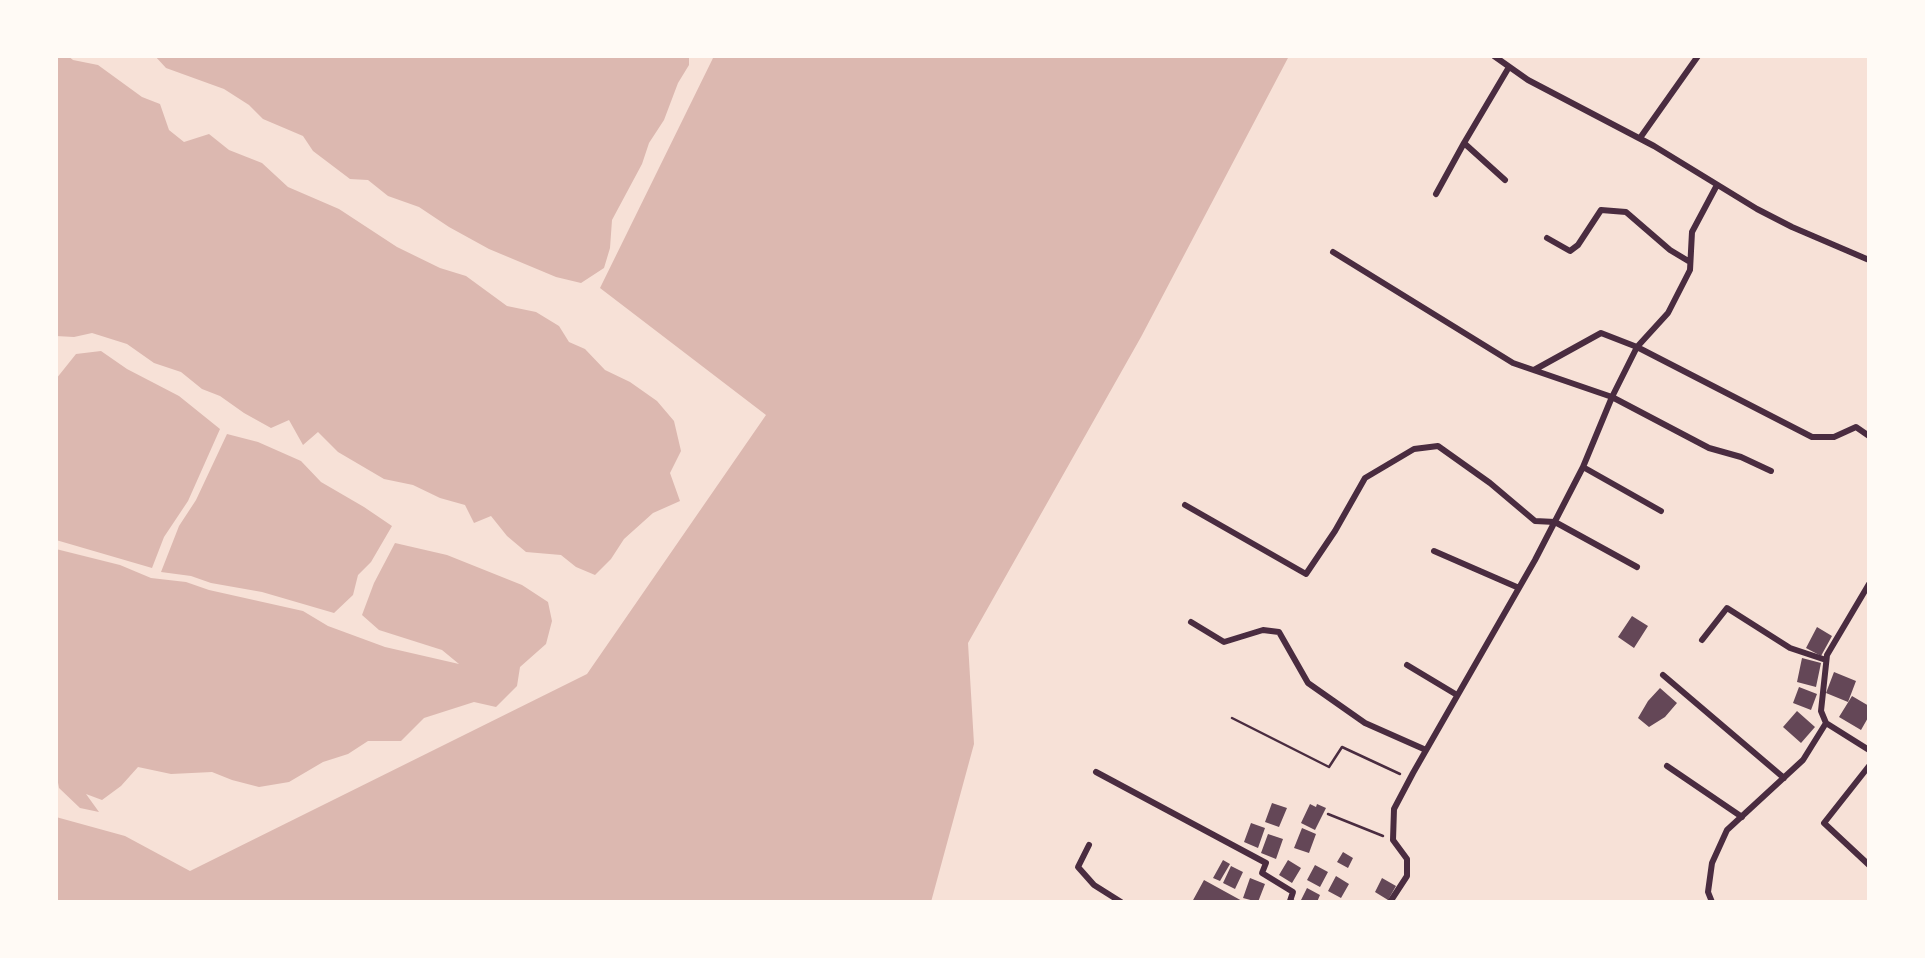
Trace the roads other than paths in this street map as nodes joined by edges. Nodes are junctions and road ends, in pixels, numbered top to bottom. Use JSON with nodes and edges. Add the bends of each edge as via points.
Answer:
{"nodes":[{"id":1,"x":1494,"y":56,"type":"edge"},
{"id":2,"x":1698,"y":56,"type":"edge"},
{"id":3,"x":1509,"y":67,"type":"junction"},
{"id":4,"x":1640,"y":138,"type":"junction"},
{"id":5,"x":1464,"y":143,"type":"junction"},
{"id":6,"x":1505,"y":180,"type":"dead end"},
{"id":7,"x":1717,"y":185,"type":"junction"},
{"id":8,"x":1436,"y":194,"type":"dead end"},
{"id":9,"x":1546,"y":237,"type":"dead end"},
{"id":10,"x":1333,"y":252,"type":"dead end"},
{"id":11,"x":1869,"y":260,"type":"edge"},
{"id":12,"x":1690,"y":261,"type":"junction"},
{"id":13,"x":1637,"y":346,"type":"junction"},
{"id":14,"x":1534,"y":370,"type":"junction"},
{"id":15,"x":1612,"y":397,"type":"junction"},
{"id":16,"x":1869,"y":436,"type":"edge"},
{"id":17,"x":1583,"y":467,"type":"junction"},
{"id":18,"x":1771,"y":471,"type":"dead end"},
{"id":19,"x":1185,"y":505,"type":"dead end"},
{"id":20,"x":1661,"y":511,"type":"dead end"},
{"id":21,"x":1555,"y":522,"type":"junction"},
{"id":22,"x":1434,"y":551,"type":"dead end"},
{"id":23,"x":1637,"y":567,"type":"dead end"},
{"id":24,"x":1869,"y":584,"type":"edge"},
{"id":25,"x":1519,"y":588,"type":"junction"},
{"id":26,"x":1191,"y":622,"type":"dead end"},
{"id":27,"x":1702,"y":640,"type":"dead end"},
{"id":28,"x":1826,"y":660,"type":"junction"},
{"id":29,"x":1407,"y":665,"type":"dead end"},
{"id":30,"x":1662,"y":675,"type":"dead end"},
{"id":31,"x":1457,"y":695,"type":"junction"},
{"id":32,"x":1826,"y":723,"type":"junction"},
{"id":33,"x":1426,"y":750,"type":"junction"},
{"id":34,"x":1869,"y":750,"type":"edge"},
{"id":35,"x":1667,"y":766,"type":"dead end"},
{"id":36,"x":1869,"y":766,"type":"edge"},
{"id":37,"x":1096,"y":772,"type":"dead end"},
{"id":38,"x":1784,"y":778,"type":"junction"},
{"id":39,"x":1742,"y":817,"type":"junction"},
{"id":40,"x":1089,"y":845,"type":"dead end"},
{"id":41,"x":1869,"y":864,"type":"edge"},
{"id":42,"x":1121,"y":902,"type":"edge"},
{"id":43,"x":1292,"y":902,"type":"edge"},
{"id":44,"x":1390,"y":902,"type":"edge"},
{"id":45,"x":1712,"y":902,"type":"edge"}],
"edges":[{"from":1,"to":3,"type":"street"},
{"from":2,"to":4,"type":"street"},
{"from":3,"to":4,"type":"street"},
{"from":3,"to":5,"type":"street"},
{"from":4,"to":7,"type":"street"},
{"from":5,"to":6,"type":"street"},
{"from":5,"to":8,"type":"street"},
{"from":7,"to":11,"type":"street","via":[[1793,227]]},
{"from":7,"to":12,"type":"street","via":[[1692,232]]},
{"from":9,"to":12,"type":"street","via":[[1570,251],[1601,211],[1626,212]]},
{"from":10,"to":14,"type":"street","via":[[1513,363]]},
{"from":12,"to":13,"type":"street","via":[[1690,270],[1668,313]]},
{"from":13,"to":14,"type":"street","via":[[1601,332]]},
{"from":13,"to":15,"type":"street"},
{"from":13,"to":16,"type":"street","via":[[1812,437],[1834,437],[1856,427]]},
{"from":14,"to":15,"type":"street"},
{"from":15,"to":17,"type":"street"},
{"from":15,"to":18,"type":"street","via":[[1709,448]]},
{"from":17,"to":20,"type":"street"},
{"from":17,"to":21,"type":"street"},
{"from":19,"to":21,"type":"street","via":[[1306,574],[1365,478],[1414,449],[1438,446],[1535,521]]},
{"from":21,"to":23,"type":"street"},
{"from":21,"to":25,"type":"street"},
{"from":22,"to":25,"type":"street"},
{"from":24,"to":28,"type":"street"},
{"from":25,"to":31,"type":"street"},
{"from":26,"to":33,"type":"street","via":[[1224,642],[1263,630],[1279,632],[1307,683],[1365,723]]},
{"from":27,"to":28,"type":"street","via":[[1727,608],[1790,648]]},
{"from":28,"to":32,"type":"street","via":[[1821,712]]},
{"from":29,"to":31,"type":"street"},
{"from":30,"to":38,"type":"street"},
{"from":31,"to":33,"type":"street"},
{"from":32,"to":34,"type":"street"},
{"from":32,"to":38,"type":"street","via":[[1803,760]]},
{"from":33,"to":44,"type":"street","via":[[1394,809],[1392,840],[1407,859],[1407,876]]},
{"from":35,"to":39,"type":"street"},
{"from":36,"to":41,"type":"street","via":[[1824,823]]},
{"from":37,"to":43,"type":"street","via":[[1266,863],[1262,873],[1293,892]]},
{"from":38,"to":39,"type":"street"},
{"from":39,"to":45,"type":"street","via":[[1727,830],[1712,863],[1708,892]]},
{"from":40,"to":42,"type":"street","via":[[1077,867],[1094,886]]}]}
